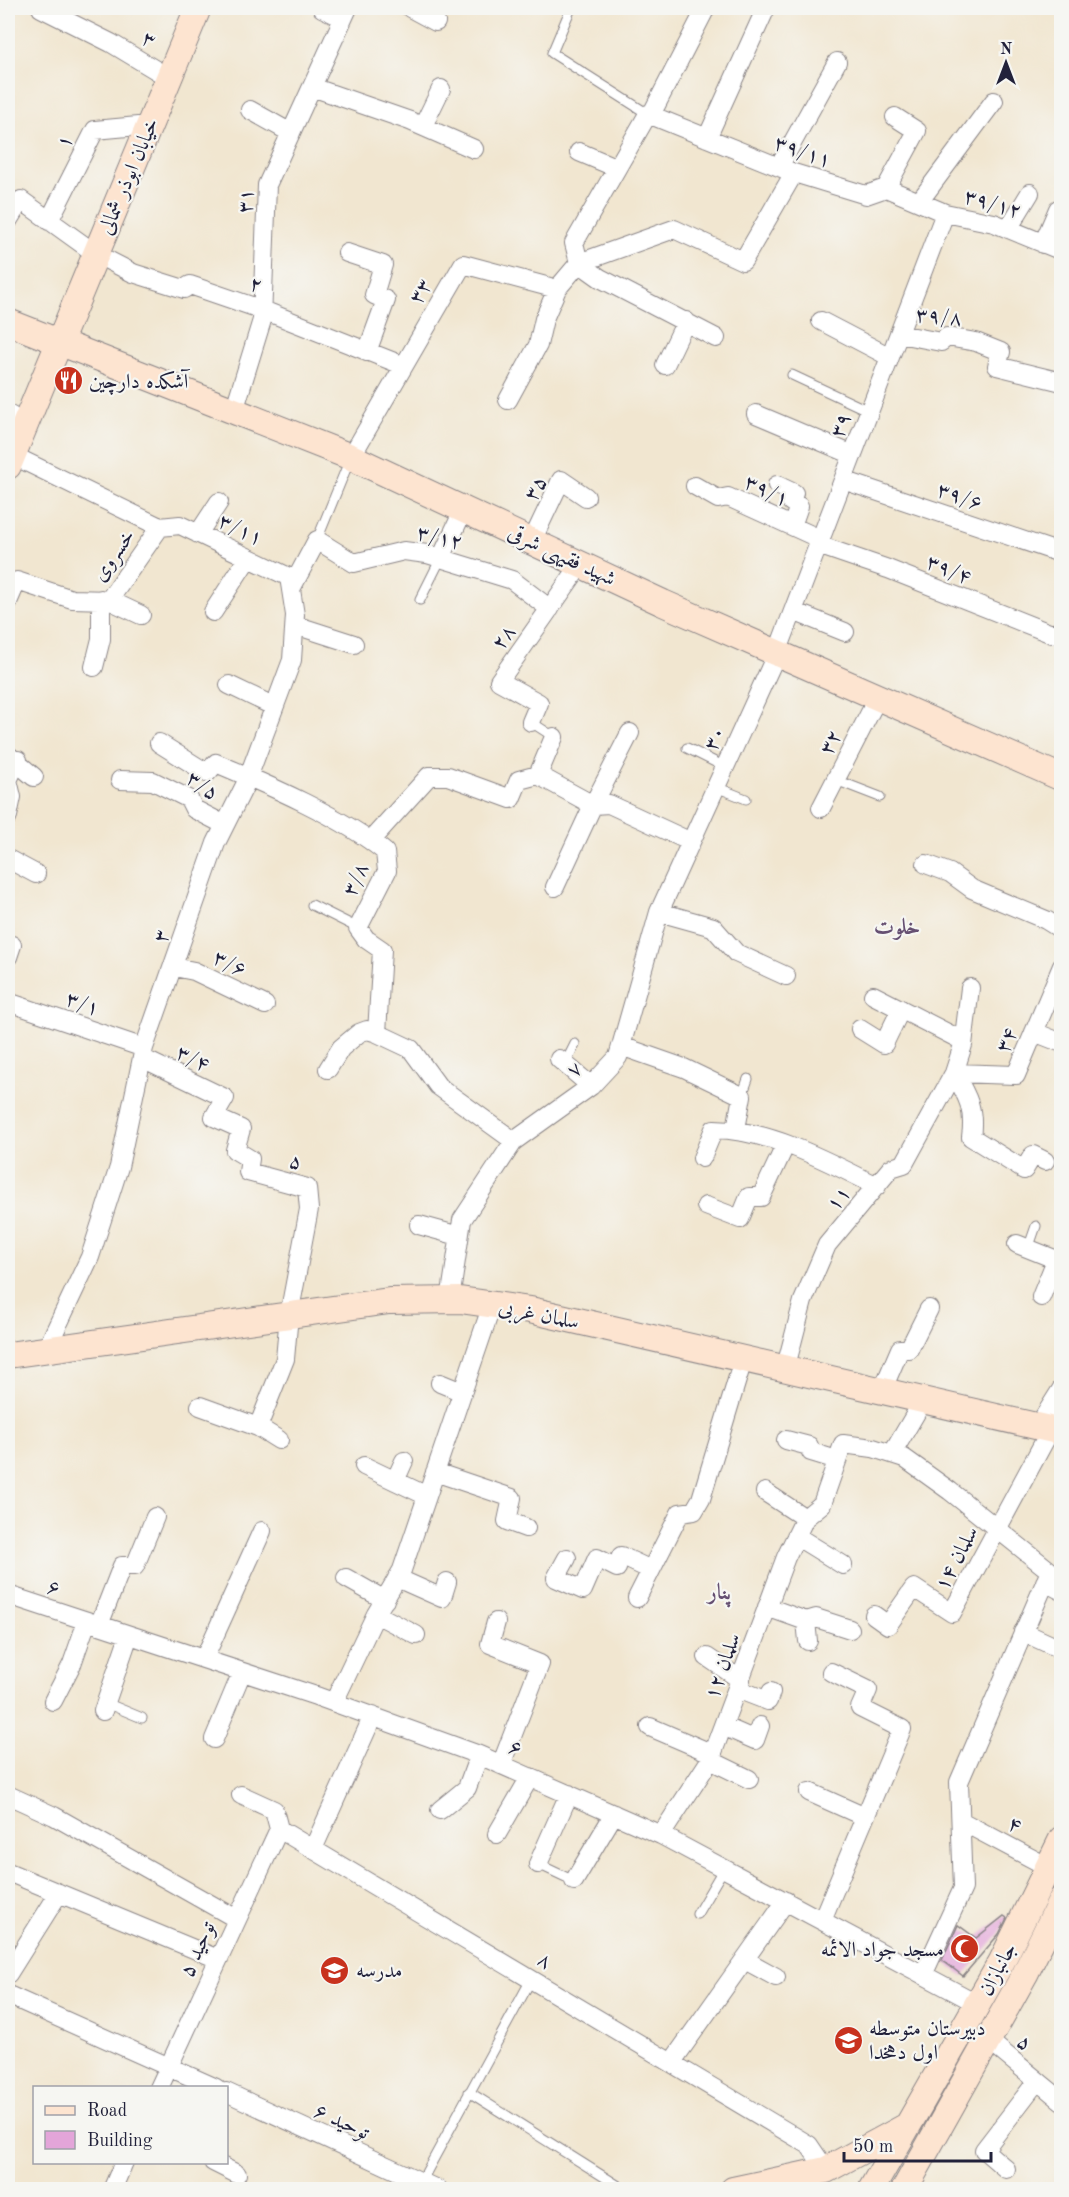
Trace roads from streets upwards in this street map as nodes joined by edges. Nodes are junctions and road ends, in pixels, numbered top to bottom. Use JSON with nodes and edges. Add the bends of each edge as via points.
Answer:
{"nodes":[{"id":1,"x":41,"y":8,"type":"edge"},
{"id":2,"x":198,"y":8,"type":"edge"},
{"id":3,"x":322,"y":8,"type":"edge"},
{"id":4,"x":410,"y":8,"type":"edge"},
{"id":5,"x":706,"y":8,"type":"edge"},
{"id":6,"x":766,"y":8,"type":"edge"},
{"id":7,"x":345,"y":13,"type":"edge"},
{"id":8,"x":436,"y":22,"type":"dead end"},
{"id":9,"x":837,"y":62,"type":"dead end"},
{"id":10,"x":169,"y":78,"type":"junction"},
{"id":11,"x":312,"y":87,"type":"junction"},
{"id":12,"x":441,"y":89,"type":"dead end"},
{"id":13,"x":994,"y":100,"type":"dead end"},
{"id":14,"x":250,"y":110,"type":"dead end"},
{"id":15,"x":650,"y":115,"type":"junction"},
{"id":16,"x":895,"y":117,"type":"dead end"},
{"id":17,"x":149,"y":126,"type":"junction"},
{"id":18,"x":423,"y":126,"type":"junction"},
{"id":19,"x":291,"y":133,"type":"junction"},
{"id":20,"x":707,"y":138,"type":"junction"},
{"id":21,"x":474,"y":148,"type":"dead end"},
{"id":22,"x":579,"y":152,"type":"dead end"},
{"id":23,"x":617,"y":168,"type":"junction"},
{"id":24,"x":787,"y":170,"type":"junction"},
{"id":25,"x":886,"y":188,"type":"junction"},
{"id":26,"x":1030,"y":193,"type":"dead end"},
{"id":27,"x":919,"y":202,"type":"junction"},
{"id":28,"x":1062,"y":210,"type":"edge"},
{"id":29,"x":945,"y":213,"type":"junction"},
{"id":30,"x":49,"y":220,"type":"junction"},
{"id":31,"x":8,"y":221,"type":"edge"},
{"id":32,"x":1008,"y":229,"type":"junction"},
{"id":33,"x":1043,"y":244,"type":"junction"},
{"id":34,"x":1062,"y":251,"type":"edge"},
{"id":35,"x":347,"y":253,"type":"dead end"},
{"id":36,"x":96,"y":254,"type":"junction"},
{"id":37,"x":579,"y":263,"type":"junction"},
{"id":38,"x":557,"y":289,"type":"junction"},
{"id":39,"x":263,"y":310,"type":"junction"},
{"id":40,"x":686,"y":321,"type":"junction"},
{"id":41,"x":821,"y":321,"type":"dead end"},
{"id":42,"x":8,"y":322,"type":"edge"},
{"id":43,"x":899,"y":334,"type":"junction"},
{"id":44,"x":716,"y":338,"type":"dead end"},
{"id":45,"x":58,"y":344,"type":"junction"},
{"id":46,"x":367,"y":352,"type":"junction"},
{"id":47,"x":890,"y":357,"type":"junction"},
{"id":48,"x":402,"y":365,"type":"junction"},
{"id":49,"x":665,"y":365,"type":"dead end"},
{"id":50,"x":1062,"y":382,"type":"edge"},
{"id":51,"x":508,"y":400,"type":"dead end"},
{"id":52,"x":234,"y":411,"type":"junction"},
{"id":53,"x":756,"y":414,"type":"dead end"},
{"id":54,"x":16,"y":419,"type":"edge"},
{"id":55,"x":853,"y":455,"type":"junction"},
{"id":56,"x":351,"y":457,"type":"junction"},
{"id":57,"x":10,"y":460,"type":"edge"},
{"id":58,"x":843,"y":480,"type":"junction"},
{"id":59,"x":777,"y":484,"type":"dead end"},
{"id":60,"x":695,"y":486,"type":"dead end"},
{"id":61,"x":586,"y":496,"type":"dead end"},
{"id":62,"x":219,"y":502,"type":"dead end"},
{"id":63,"x":464,"y":508,"type":"junction"},
{"id":64,"x":792,"y":526,"type":"junction"},
{"id":65,"x":160,"y":527,"type":"junction"},
{"id":66,"x":198,"y":534,"type":"junction"},
{"id":67,"x":532,"y":541,"type":"junction"},
{"id":68,"x":819,"y":542,"type":"junction"},
{"id":69,"x":1062,"y":549,"type":"edge"},
{"id":70,"x":249,"y":558,"type":"junction"},
{"id":71,"x":441,"y":558,"type":"junction"},
{"id":72,"x":581,"y":564,"type":"junction"},
{"id":73,"x":291,"y":589,"type":"junction"},
{"id":74,"x":105,"y":600,"type":"junction"},
{"id":75,"x":8,"y":602,"type":"edge"},
{"id":76,"x":550,"y":609,"type":"junction"},
{"id":77,"x":793,"y":611,"type":"junction"},
{"id":78,"x":213,"y":612,"type":"dead end"},
{"id":79,"x":141,"y":615,"type":"dead end"},
{"id":80,"x":295,"y":625,"type":"junction"},
{"id":81,"x":1062,"y":630,"type":"edge"},
{"id":82,"x":845,"y":632,"type":"dead end"},
{"id":83,"x":354,"y":644,"type":"dead end"},
{"id":84,"x":777,"y":653,"type":"junction"},
{"id":85,"x":94,"y":667,"type":"dead end"},
{"id":86,"x":229,"y":685,"type":"dead end"},
{"id":87,"x":878,"y":697,"type":"junction"},
{"id":88,"x":273,"y":706,"type":"junction"},
{"id":89,"x":531,"y":722,"type":"road end"},
{"id":90,"x":630,"y":733,"type":"dead end"},
{"id":91,"x":554,"y":737,"type":"road end"},
{"id":92,"x":159,"y":743,"type":"dead end"},
{"id":93,"x":13,"y":757,"type":"edge"},
{"id":94,"x":538,"y":775,"type":"junction"},
{"id":95,"x":249,"y":776,"type":"junction"},
{"id":96,"x":34,"y":777,"type":"dead end"},
{"id":97,"x":1062,"y":778,"type":"edge"},
{"id":98,"x":120,"y":780,"type":"dead end"},
{"id":99,"x":593,"y":805,"type":"junction"},
{"id":100,"x":822,"y":808,"type":"dead end"},
{"id":101,"x":8,"y":816,"type":"edge"},
{"id":102,"x":225,"y":825,"type":"junction"},
{"id":103,"x":371,"y":840,"type":"junction"},
{"id":104,"x":691,"y":842,"type":"junction"},
{"id":105,"x":8,"y":859,"type":"edge"},
{"id":106,"x":926,"y":864,"type":"dead end"},
{"id":107,"x":36,"y":874,"type":"dead end"},
{"id":108,"x":555,"y":887,"type":"dead end"},
{"id":109,"x":659,"y":912,"type":"junction"},
{"id":110,"x":1062,"y":930,"type":"edge"},
{"id":111,"x":1062,"y":966,"type":"edge"},
{"id":112,"x":174,"y":967,"type":"junction"},
{"id":113,"x":786,"y":976,"type":"dead end"},
{"id":114,"x":970,"y":988,"type":"dead end"},
{"id":115,"x":873,"y":995,"type":"dead end"},
{"id":116,"x":8,"y":1002,"type":"edge"},
{"id":117,"x":265,"y":1005,"type":"dead end"},
{"id":118,"x":901,"y":1009,"type":"junction"},
{"id":119,"x":860,"y":1029,"type":"dead end"},
{"id":120,"x":1034,"y":1032,"type":"junction"},
{"id":121,"x":377,"y":1033,"type":"junction"},
{"id":122,"x":963,"y":1041,"type":"junction"},
{"id":123,"x":1062,"y":1043,"type":"edge"},
{"id":124,"x":621,"y":1046,"type":"junction"},
{"id":125,"x":143,"y":1053,"type":"junction"},
{"id":126,"x":562,"y":1062,"type":"road end"},
{"id":127,"x":328,"y":1069,"type":"dead end"},
{"id":128,"x":954,"y":1073,"type":"junction"},
{"id":129,"x":591,"y":1086,"type":"junction"},
{"id":130,"x":225,"y":1098,"type":"joint"},
{"id":131,"x":736,"y":1129,"type":"junction"},
{"id":132,"x":514,"y":1141,"type":"junction"},
{"id":133,"x":785,"y":1146,"type":"junction"},
{"id":134,"x":702,"y":1158,"type":"dead end"},
{"id":135,"x":1045,"y":1161,"type":"dead end"},
{"id":136,"x":877,"y":1186,"type":"junction"},
{"id":137,"x":706,"y":1206,"type":"dead end"},
{"id":138,"x":418,"y":1225,"type":"dead end"},
{"id":139,"x":459,"y":1236,"type":"junction"},
{"id":140,"x":1022,"y":1246,"type":"road end"},
{"id":141,"x":1059,"y":1261,"type":"edge"},
{"id":142,"x":1041,"y":1297,"type":"dead end"},
{"id":143,"x":450,"y":1300,"type":"junction"},
{"id":144,"x":492,"y":1305,"type":"junction"},
{"id":145,"x":928,"y":1309,"type":"dead end"},
{"id":146,"x":290,"y":1315,"type":"junction"},
{"id":147,"x":46,"y":1350,"type":"junction"},
{"id":148,"x":8,"y":1355,"type":"edge"},
{"id":149,"x":743,"y":1360,"type":"junction"},
{"id":150,"x":785,"y":1370,"type":"junction"},
{"id":151,"x":440,"y":1383,"type":"dead end"},
{"id":152,"x":1062,"y":1388,"type":"edge"},
{"id":153,"x":882,"y":1391,"type":"junction"},
{"id":154,"x":462,"y":1392,"type":"junction"},
{"id":155,"x":923,"y":1401,"type":"junction"},
{"id":156,"x":200,"y":1406,"type":"dead end"},
{"id":157,"x":258,"y":1427,"type":"junction"},
{"id":158,"x":1050,"y":1429,"type":"edge"},
{"id":159,"x":279,"y":1440,"type":"dead end"},
{"id":160,"x":786,"y":1440,"type":"dead end"},
{"id":161,"x":840,"y":1452,"type":"junction"},
{"id":162,"x":892,"y":1454,"type":"junction"},
{"id":163,"x":404,"y":1461,"type":"dead end"},
{"id":164,"x":364,"y":1466,"type":"dead end"},
{"id":165,"x":435,"y":1472,"type":"junction"},
{"id":166,"x":395,"y":1481,"type":"junction"},
{"id":167,"x":765,"y":1492,"type":"dead end"},
{"id":168,"x":427,"y":1496,"type":"junction"},
{"id":169,"x":155,"y":1517,"type":"dead end"},
{"id":170,"x":805,"y":1518,"type":"junction"},
{"id":171,"x":526,"y":1528,"type":"dead end"},
{"id":172,"x":996,"y":1530,"type":"junction"},
{"id":173,"x":262,"y":1531,"type":"dead end"},
{"id":174,"x":796,"y":1536,"type":"junction"},
{"id":175,"x":567,"y":1558,"type":"dead end"},
{"id":176,"x":843,"y":1565,"type":"dead end"},
{"id":177,"x":651,"y":1570,"type":"junction"},
{"id":178,"x":346,"y":1578,"type":"dead end"},
{"id":179,"x":397,"y":1578,"type":"junction"},
{"id":180,"x":447,"y":1582,"type":"dead end"},
{"id":181,"x":1045,"y":1582,"type":"junction"},
{"id":182,"x":1062,"y":1591,"type":"edge"},
{"id":183,"x":8,"y":1595,"type":"edge"},
{"id":184,"x":637,"y":1598,"type":"dead end"},
{"id":185,"x":380,"y":1607,"type":"junction"},
{"id":186,"x":767,"y":1607,"type":"junction"},
{"id":187,"x":874,"y":1615,"type":"dead end"},
{"id":188,"x":806,"y":1621,"type":"junction"},
{"id":189,"x":496,"y":1622,"type":"dead end"},
{"id":190,"x":93,"y":1623,"type":"junction"},
{"id":191,"x":850,"y":1629,"type":"dead end"},
{"id":192,"x":1023,"y":1632,"type":"junction"},
{"id":193,"x":129,"y":1635,"type":"junction"},
{"id":194,"x":416,"y":1635,"type":"dead end"},
{"id":195,"x":808,"y":1641,"type":"dead end"},
{"id":196,"x":1062,"y":1650,"type":"edge"},
{"id":197,"x":707,"y":1657,"type":"dead end"},
{"id":198,"x":204,"y":1659,"type":"junction"},
{"id":199,"x":242,"y":1672,"type":"junction"},
{"id":200,"x":831,"y":1672,"type":"dead end"},
{"id":201,"x":739,"y":1684,"type":"junction"},
{"id":202,"x":771,"y":1692,"type":"dead end"},
{"id":203,"x":53,"y":1701,"type":"dead end"},
{"id":204,"x":334,"y":1702,"type":"junction"},
{"id":205,"x":105,"y":1707,"type":"road end"},
{"id":206,"x":373,"y":1716,"type":"junction"},
{"id":207,"x":723,"y":1726,"type":"junction"},
{"id":208,"x":760,"y":1726,"type":"dead end"},
{"id":209,"x":650,"y":1727,"type":"dead end"},
{"id":210,"x":214,"y":1739,"type":"dead end"},
{"id":211,"x":479,"y":1755,"type":"junction"},
{"id":212,"x":712,"y":1757,"type":"junction"},
{"id":213,"x":501,"y":1765,"type":"junction"},
{"id":214,"x":530,"y":1777,"type":"junction"},
{"id":215,"x":749,"y":1779,"type":"dead end"},
{"id":216,"x":809,"y":1792,"type":"dead end"},
{"id":217,"x":569,"y":1794,"type":"junction"},
{"id":218,"x":8,"y":1795,"type":"edge"},
{"id":219,"x":241,"y":1795,"type":"dead end"},
{"id":220,"x":440,"y":1810,"type":"dead end"},
{"id":221,"x":614,"y":1814,"type":"junction"},
{"id":222,"x":865,"y":1817,"type":"junction"},
{"id":223,"x":961,"y":1821,"type":"junction"},
{"id":224,"x":279,"y":1829,"type":"junction"},
{"id":225,"x":497,"y":1834,"type":"dead end"},
{"id":226,"x":661,"y":1835,"type":"junction"},
{"id":227,"x":1062,"y":1839,"type":"edge"},
{"id":228,"x":313,"y":1850,"type":"junction"},
{"id":229,"x":538,"y":1864,"type":"road end"},
{"id":230,"x":1048,"y":1867,"type":"junction"},
{"id":231,"x":8,"y":1872,"type":"edge"},
{"id":232,"x":574,"y":1881,"type":"road end"},
{"id":233,"x":58,"y":1893,"type":"junction"},
{"id":234,"x":1062,"y":1899,"type":"edge"},
{"id":235,"x":786,"y":1901,"type":"junction"},
{"id":236,"x":235,"y":1918,"type":"junction"},
{"id":237,"x":822,"y":1920,"type":"junction"},
{"id":238,"x":218,"y":1959,"type":"junction"},
{"id":239,"x":745,"y":1960,"type":"junction"},
{"id":240,"x":1002,"y":1961,"type":"junction"},
{"id":241,"x":8,"y":1974,"type":"edge"},
{"id":242,"x":1025,"y":1974,"type":"junction"},
{"id":243,"x":923,"y":1975,"type":"junction"},
{"id":244,"x":776,"y":1977,"type":"dead end"},
{"id":245,"x":8,"y":1995,"type":"edge"},
{"id":246,"x":978,"y":2004,"type":"junction"},
{"id":247,"x":988,"y":2040,"type":"junction"},
{"id":248,"x":672,"y":2062,"type":"junction"},
{"id":249,"x":169,"y":2066,"type":"junction"},
{"id":250,"x":1037,"y":2081,"type":"junction"},
{"id":251,"x":160,"y":2086,"type":"edge"},
{"id":252,"x":212,"y":2086,"type":"edge"},
{"id":253,"x":228,"y":2093,"type":"edge"},
{"id":254,"x":1062,"y":2101,"type":"edge"},
{"id":255,"x":907,"y":2126,"type":"junction"},
{"id":256,"x":124,"y":2164,"type":"edge"},
{"id":257,"x":215,"y":2164,"type":"edge"},
{"id":258,"x":1006,"y":2169,"type":"dead end"},
{"id":259,"x":826,"y":2170,"type":"junction"},
{"id":260,"x":237,"y":2174,"type":"dead end"},
{"id":261,"x":420,"y":2186,"type":"edge"},
{"id":262,"x":112,"y":2190,"type":"edge"},
{"id":263,"x":439,"y":2190,"type":"edge"},
{"id":264,"x":733,"y":2190,"type":"edge"},
{"id":265,"x":871,"y":2190,"type":"edge"},
{"id":266,"x":904,"y":2190,"type":"edge"}],
"edges":[{"from":1,"to":10,"type":"street","name":"۳"},
{"from":2,"to":10,"type":"street","name":"خیابان ابوذر شمالی"},
{"from":3,"to":7,"type":"street"},
{"from":4,"to":8,"type":"street"},
{"from":5,"to":15,"type":"street"},
{"from":6,"to":20,"type":"street"},
{"from":7,"to":11,"type":"street","name":"۳۱"},
{"from":9,"to":24,"type":"street"},
{"from":10,"to":17,"type":"street","name":"خیابان ابوذر شمالی"},
{"from":11,"to":18,"type":"street"},
{"from":11,"to":19,"type":"street","name":"۳۱"},
{"from":12,"to":18,"type":"street"},
{"from":13,"to":27,"type":"street"},
{"from":14,"to":19,"type":"street"},
{"from":15,"to":20,"type":"street","name":"۳۹/۱۱"},
{"from":15,"to":23,"type":"street"},
{"from":16,"to":25,"type":"street","via":[[917,131]]},
{"from":17,"to":30,"type":"street","name":"۱","via":[[95,130]]},
{"from":17,"to":36,"type":"street","name":"خیابان ابوذر شمالی"},
{"from":18,"to":21,"type":"street"},
{"from":19,"to":39,"type":"street","name":"۳۱","via":[[267,184]]},
{"from":20,"to":24,"type":"street","name":"۳۹/۱۱"},
{"from":22,"to":23,"type":"street"},
{"from":23,"to":37,"type":"street","via":[[574,243]]},
{"from":24,"to":25,"type":"street","name":"۳۹/۱۱","via":[[866,195]]},
{"from":24,"to":37,"type":"street","via":[[743,261],[674,229]]},
{"from":25,"to":27,"type":"street"},
{"from":26,"to":32,"type":"street"},
{"from":27,"to":29,"type":"street"},
{"from":28,"to":33,"type":"street","via":[[1058,208]]},
{"from":29,"to":32,"type":"street","name":"۳۹/۱۲"},
{"from":29,"to":43,"type":"street","name":"۳۹"},
{"from":30,"to":31,"type":"street","name":"۲","via":[[21,200]]},
{"from":30,"to":36,"type":"street","name":"۲"},
{"from":32,"to":33,"type":"street","name":"۳۹/۱۲"},
{"from":33,"to":34,"type":"street","name":"۳۹/۱۲"},
{"from":35,"to":46,"type":"street","via":[[383,265],[374,295],[386,300]]},
{"from":36,"to":39,"type":"street","name":"۲","via":[[133,273],[184,289],[190,285]]},
{"from":36,"to":45,"type":"street","name":"خیابان ابوذر شمالی"},
{"from":37,"to":38,"type":"street"},
{"from":37,"to":40,"type":"street","via":[[600,278]]},
{"from":38,"to":48,"type":"street","name":"۳۳","via":[[463,264]]},
{"from":38,"to":51,"type":"street","via":[[538,345]]},
{"from":39,"to":46,"type":"street","name":"۲"},
{"from":39,"to":52,"type":"street","name":"۳۱"},
{"from":40,"to":44,"type":"street"},
{"from":40,"to":49,"type":"street"},
{"from":41,"to":47,"type":"street"},
{"from":42,"to":45,"type":"street","name":"شهید فقیهی شرقی"},
{"from":43,"to":47,"type":"street","name":"۳۹"},
{"from":43,"to":50,"type":"street","name":"۳۹/۸","via":[[941,342],[947,337],[976,342],[1001,352],[998,366]]},
{"from":45,"to":52,"type":"street","name":"شهید فقیهی شرقی"},
{"from":45,"to":54,"type":"street","name":"خیابان ابوذر شمالی"},
{"from":46,"to":48,"type":"street","name":"۲"},
{"from":47,"to":55,"type":"street","name":"۳۹"},
{"from":48,"to":56,"type":"street","name":"۳۳"},
{"from":52,"to":56,"type":"street","name":"شهید فقیهی شرقی"},
{"from":53,"to":55,"type":"street"},
{"from":54,"to":57,"type":"street","name":"خیابان ابوذر شمالی"},
{"from":55,"to":58,"type":"street","name":"۳۹"},
{"from":56,"to":63,"type":"street","name":"شهید فقیهی شرقی"},
{"from":57,"to":65,"type":"street"},
{"from":58,"to":68,"type":"street","name":"۳۹"},
{"from":58,"to":69,"type":"street","name":"۳۹/۶","via":[[1060,553]]},
{"from":59,"to":64,"type":"street","via":[[794,493],[791,502],[799,506]]},
{"from":60,"to":64,"type":"street","name":"۳۹/۱","via":[[718,499],[728,496]]},
{"from":61,"to":67,"type":"street","name":"۳۵","via":[[561,480]]},
{"from":62,"to":66,"type":"street"},
{"from":63,"to":67,"type":"street","name":"شهید فقیهی شرقی"},
{"from":63,"to":71,"type":"street"},
{"from":64,"to":68,"type":"street","name":"۳۹/۱"},
{"from":65,"to":66,"type":"street","name":"۳/۱۱","via":[[180,525]]},
{"from":65,"to":74,"type":"street","name":"خسروی"},
{"from":66,"to":70,"type":"street","name":"۳/۱۱"},
{"from":67,"to":72,"type":"street","name":"شهید فقیهی شرقی"},
{"from":68,"to":77,"type":"street","name":"۳۹"},
{"from":68,"to":81,"type":"street","name":"۳۹/۴","via":[[1052,634]]},
{"from":70,"to":73,"type":"street","name":"۳/۱۱","via":[[290,577]]},
{"from":70,"to":78,"type":"street"},
{"from":71,"to":73,"type":"street","name":"۳/۱۲","via":[[404,551],[354,563],[316,540]]},
{"from":71,"to":76,"type":"street","name":"۳/۱۲","via":[[512,580]]},
{"from":72,"to":76,"type":"street","name":"۲۸"},
{"from":72,"to":84,"type":"street","name":"شهید فقیهی شرقی"},
{"from":73,"to":80,"type":"street","name":"۳"},
{"from":74,"to":75,"type":"street","name":"خسروی","via":[[72,599],[17,581]]},
{"from":74,"to":79,"type":"street"},
{"from":74,"to":85,"type":"street"},
{"from":76,"to":89,"type":"street","name":"۲۸","via":[[499,681],[539,704]]},
{"from":77,"to":82,"type":"street"},
{"from":77,"to":84,"type":"street","name":"۳۹"},
{"from":80,"to":83,"type":"street"},
{"from":80,"to":88,"type":"street","name":"۳","via":[[292,660]]},
{"from":84,"to":87,"type":"street","name":"شهید فقیهی شرقی"},
{"from":84,"to":104,"type":"street","name":"۳۰"},
{"from":86,"to":88,"type":"street"},
{"from":87,"to":97,"type":"street","name":"شهید فقیهی شرقی"},
{"from":87,"to":100,"type":"street","name":"۳۲"},
{"from":88,"to":95,"type":"street","name":"۳"},
{"from":90,"to":99,"type":"street"},
{"from":91,"to":94,"type":"street"},
{"from":92,"to":95,"type":"street","via":[[207,772],[216,762]]},
{"from":93,"to":96,"type":"street"},
{"from":93,"to":101,"type":"street","via":[[8,780],[12,797]]},
{"from":94,"to":99,"type":"street"},
{"from":94,"to":103,"type":"street","via":[[519,780],[511,798],[448,776],[429,776]]},
{"from":95,"to":102,"type":"street","name":"۳"},
{"from":95,"to":103,"type":"street","name":"۳/۸"},
{"from":98,"to":102,"type":"street","name":"۳/۵","via":[[153,781],[189,798],[194,809]]},
{"from":99,"to":104,"type":"street","via":[[609,804]]},
{"from":99,"to":108,"type":"street"},
{"from":102,"to":112,"type":"street","name":"۳"},
{"from":103,"to":121,"type":"street","name":"۳/۸","via":[[385,852],[387,870],[358,928],[382,950]]},
{"from":104,"to":109,"type":"street","name":"۷"},
{"from":105,"to":107,"type":"street"},
{"from":106,"to":110,"type":"street"},
{"from":109,"to":113,"type":"street","via":[[713,927],[736,953]]},
{"from":109,"to":124,"type":"street","name":"۷"},
{"from":111,"to":120,"type":"street","name":"۳۴"},
{"from":112,"to":117,"type":"street","name":"۳/۶","via":[[194,971]]},
{"from":112,"to":125,"type":"street","name":"۳"},
{"from":114,"to":122,"type":"street","name":"۱۱"},
{"from":115,"to":118,"type":"street"},
{"from":116,"to":125,"type":"street","name":"۳/۱"},
{"from":118,"to":119,"type":"street","via":[[884,1044]]},
{"from":118,"to":122,"type":"street"},
{"from":120,"to":123,"type":"street"},
{"from":120,"to":128,"type":"street","name":"۳۴","via":[[1016,1075]]},
{"from":121,"to":127,"type":"street","via":[[359,1033],[341,1048]]},
{"from":121,"to":132,"type":"street","via":[[411,1049],[438,1086]]},
{"from":122,"to":128,"type":"street","name":"۱۱"},
{"from":124,"to":129,"type":"street","name":"۷","via":[[618,1057]]},
{"from":124,"to":131,"type":"street","via":[[745,1088]]},
{"from":125,"to":130,"type":"street","name":"۳/۴"},
{"from":125,"to":147,"type":"street","name":"۳","via":[[120,1167],[90,1257]]},
{"from":126,"to":129,"type":"street"},
{"from":128,"to":135,"type":"street","via":[[974,1116],[971,1137],[1024,1170],[1033,1155]]},
{"from":128,"to":136,"type":"street","name":"۱۱","via":[[904,1164],[891,1168]]},
{"from":129,"to":132,"type":"street","name":"۷"},
{"from":130,"to":146,"type":"street","name":"۵","via":[[214,1117],[241,1129],[235,1150],[250,1159],[248,1172],[307,1188],[309,1209]]},
{"from":131,"to":133,"type":"street"},
{"from":131,"to":134,"type":"street","via":[[714,1129]]},
{"from":132,"to":139,"type":"street","name":"۷","via":[[462,1220]]},
{"from":133,"to":136,"type":"street"},
{"from":133,"to":137,"type":"street","via":[[761,1197],[749,1197],[740,1219]]},
{"from":136,"to":150,"type":"street","name":"۱۱","via":[[827,1245],[803,1301]]},
{"from":138,"to":139,"type":"street"},
{"from":139,"to":143,"type":"street","name":"۷"},
{"from":140,"to":141,"type":"street"},
{"from":141,"to":142,"type":"street"},
{"from":143,"to":144,"type":"street","name":"سلمان غربی"},
{"from":143,"to":146,"type":"street","name":"سلمان غربی","via":[[389,1301]]},
{"from":144,"to":149,"type":"street","name":"سلمان غربی","via":[[530,1310]]},
{"from":144,"to":154,"type":"street"},
{"from":145,"to":153,"type":"street","via":[[909,1349],[900,1349]]},
{"from":146,"to":147,"type":"street","name":"سلمان غربی"},
{"from":146,"to":157,"type":"street","via":[[285,1359]]},
{"from":147,"to":148,"type":"street","name":"سلمان غربی"},
{"from":149,"to":150,"type":"street","name":"سلمان غربی"},
{"from":149,"to":177,"type":"street","via":[[701,1499],[694,1511],[680,1513]]},
{"from":150,"to":153,"type":"street","name":"سلمان غربی"},
{"from":151,"to":154,"type":"street"},
{"from":152,"to":158,"type":"street","name":"سلمان ۱۴"},
{"from":153,"to":155,"type":"street","name":"سلمان غربی"},
{"from":154,"to":165,"type":"street"},
{"from":155,"to":158,"type":"street","name":"سلمان غربی"},
{"from":155,"to":162,"type":"street"},
{"from":156,"to":157,"type":"street"},
{"from":157,"to":159,"type":"street"},
{"from":158,"to":172,"type":"street","name":"سلمان ۱۴"},
{"from":160,"to":161,"type":"street","via":[[809,1446],[811,1452]]},
{"from":161,"to":162,"type":"street"},
{"from":161,"to":170,"type":"street","name":"سلمان ۱۲","via":[[822,1504]]},
{"from":162,"to":172,"type":"street","via":[[904,1458],[950,1491]]},
{"from":163,"to":166,"type":"street"},
{"from":164,"to":166,"type":"street"},
{"from":165,"to":168,"type":"street"},
{"from":165,"to":171,"type":"street","via":[[512,1498],[507,1521]]},
{"from":166,"to":168,"type":"street"},
{"from":167,"to":170,"type":"street"},
{"from":168,"to":179,"type":"street"},
{"from":169,"to":190,"type":"street","via":[[135,1566],[122,1566]]},
{"from":170,"to":174,"type":"street","name":"سلمان ۱۲"},
{"from":172,"to":181,"type":"street","via":[[1050,1571]]},
{"from":172,"to":187,"type":"street","name":"سلمان ۱۴","via":[[952,1613],[914,1588],[888,1625]]},
{"from":173,"to":198,"type":"street"},
{"from":174,"to":176,"type":"street"},
{"from":174,"to":186,"type":"street","name":"سلمان ۱۲"},
{"from":175,"to":177,"type":"street","via":[[556,1578],[583,1590],[597,1558],[617,1568],[621,1556]]},
{"from":177,"to":184,"type":"street"},
{"from":178,"to":185,"type":"street"},
{"from":179,"to":180,"type":"street","via":[[442,1598]]},
{"from":179,"to":185,"type":"street"},
{"from":181,"to":182,"type":"street"},
{"from":181,"to":192,"type":"street"},
{"from":183,"to":190,"type":"street","name":"۶"},
{"from":185,"to":194,"type":"street"},
{"from":185,"to":204,"type":"street"},
{"from":186,"to":188,"type":"street"},
{"from":186,"to":201,"type":"street","name":"سلمان ۱۲"},
{"from":188,"to":191,"type":"street","via":[[816,1618]]},
{"from":188,"to":195,"type":"street"},
{"from":189,"to":213,"type":"street","via":[[490,1644],[540,1664]]},
{"from":190,"to":193,"type":"street","name":"۶"},
{"from":190,"to":203,"type":"street"},
{"from":192,"to":196,"type":"street"},
{"from":192,"to":223,"type":"street","via":[[959,1782]]},
{"from":193,"to":198,"type":"street","name":"۶"},
{"from":193,"to":205,"type":"street"},
{"from":197,"to":201,"type":"street"},
{"from":198,"to":199,"type":"street","name":"۶"},
{"from":199,"to":204,"type":"street","name":"۶"},
{"from":199,"to":210,"type":"street"},
{"from":200,"to":222,"type":"street","via":[[868,1690],[860,1708],[902,1729]]},
{"from":201,"to":202,"type":"street","via":[[768,1701]]},
{"from":201,"to":207,"type":"street","name":"سلمان ۱۲"},
{"from":204,"to":206,"type":"street","name":"۶"},
{"from":206,"to":211,"type":"street","name":"۶"},
{"from":206,"to":228,"type":"street"},
{"from":207,"to":208,"type":"street","via":[[755,1740]]},
{"from":207,"to":212,"type":"street","name":"سلمان ۱۲"},
{"from":209,"to":212,"type":"street"},
{"from":211,"to":213,"type":"street","name":"۶"},
{"from":211,"to":220,"type":"street","via":[[467,1788]]},
{"from":212,"to":215,"type":"street"},
{"from":212,"to":226,"type":"street","name":"سلمان ۱۲"},
{"from":213,"to":214,"type":"street","name":"۶"},
{"from":214,"to":217,"type":"street","name":"۶"},
{"from":214,"to":225,"type":"street"},
{"from":216,"to":222,"type":"street"},
{"from":217,"to":221,"type":"street","name":"۶"},
{"from":217,"to":229,"type":"street"},
{"from":218,"to":236,"type":"street","via":[[54,1816]]},
{"from":219,"to":224,"type":"street","name":"۸","via":[[274,1810]]},
{"from":221,"to":226,"type":"street","name":"۶"},
{"from":221,"to":232,"type":"street"},
{"from":222,"to":237,"type":"street"},
{"from":223,"to":230,"type":"street","name":"۴"},
{"from":223,"to":243,"type":"street","via":[[963,1888]]},
{"from":224,"to":228,"type":"street","name":"۸"},
{"from":224,"to":236,"type":"street","name":"توحید ۵"},
{"from":226,"to":235,"type":"street","name":"۶"},
{"from":227,"to":230,"type":"street","name":"جانبازان"},
{"from":228,"to":248,"type":"street","name":"۸"},
{"from":230,"to":240,"type":"street","name":"جانبازان"},
{"from":231,"to":233,"type":"street"},
{"from":233,"to":238,"type":"street"},
{"from":233,"to":241,"type":"street"},
{"from":234,"to":242,"type":"street","name":"جانبازان"},
{"from":235,"to":237,"type":"street","name":"۶"},
{"from":235,"to":239,"type":"street"},
{"from":236,"to":238,"type":"street","name":"توحید ۵"},
{"from":237,"to":243,"type":"street","name":"۶"},
{"from":238,"to":249,"type":"street","name":"توحید ۵"},
{"from":239,"to":244,"type":"street"},
{"from":239,"to":248,"type":"street"},
{"from":240,"to":242,"type":"street"},
{"from":240,"to":246,"type":"street","name":"جانبازان"},
{"from":242,"to":247,"type":"street","name":"جانبازان"},
{"from":243,"to":246,"type":"street","name":"۶"},
{"from":245,"to":249,"type":"street"},
{"from":246,"to":255,"type":"street","name":"جانبازان"},
{"from":247,"to":250,"type":"street","name":"۵"},
{"from":247,"to":266,"type":"street","name":"جانبازان"},
{"from":248,"to":259,"type":"street","name":"۸","via":[[809,2145]]},
{"from":249,"to":251,"type":"street","name":"توحید ۵"},
{"from":249,"to":252,"type":"street"},
{"from":250,"to":254,"type":"street","name":"۵"},
{"from":250,"to":258,"type":"street","via":[[984,2150]]},
{"from":253,"to":261,"type":"street","name":"توحید ۶"},
{"from":255,"to":259,"type":"street"},
{"from":255,"to":265,"type":"street","name":"جانبازان"},
{"from":256,"to":262,"type":"street"},
{"from":257,"to":260,"type":"street"},
{"from":259,"to":264,"type":"street"},
{"from":261,"to":263,"type":"street","name":"توحید ۶"}]}
